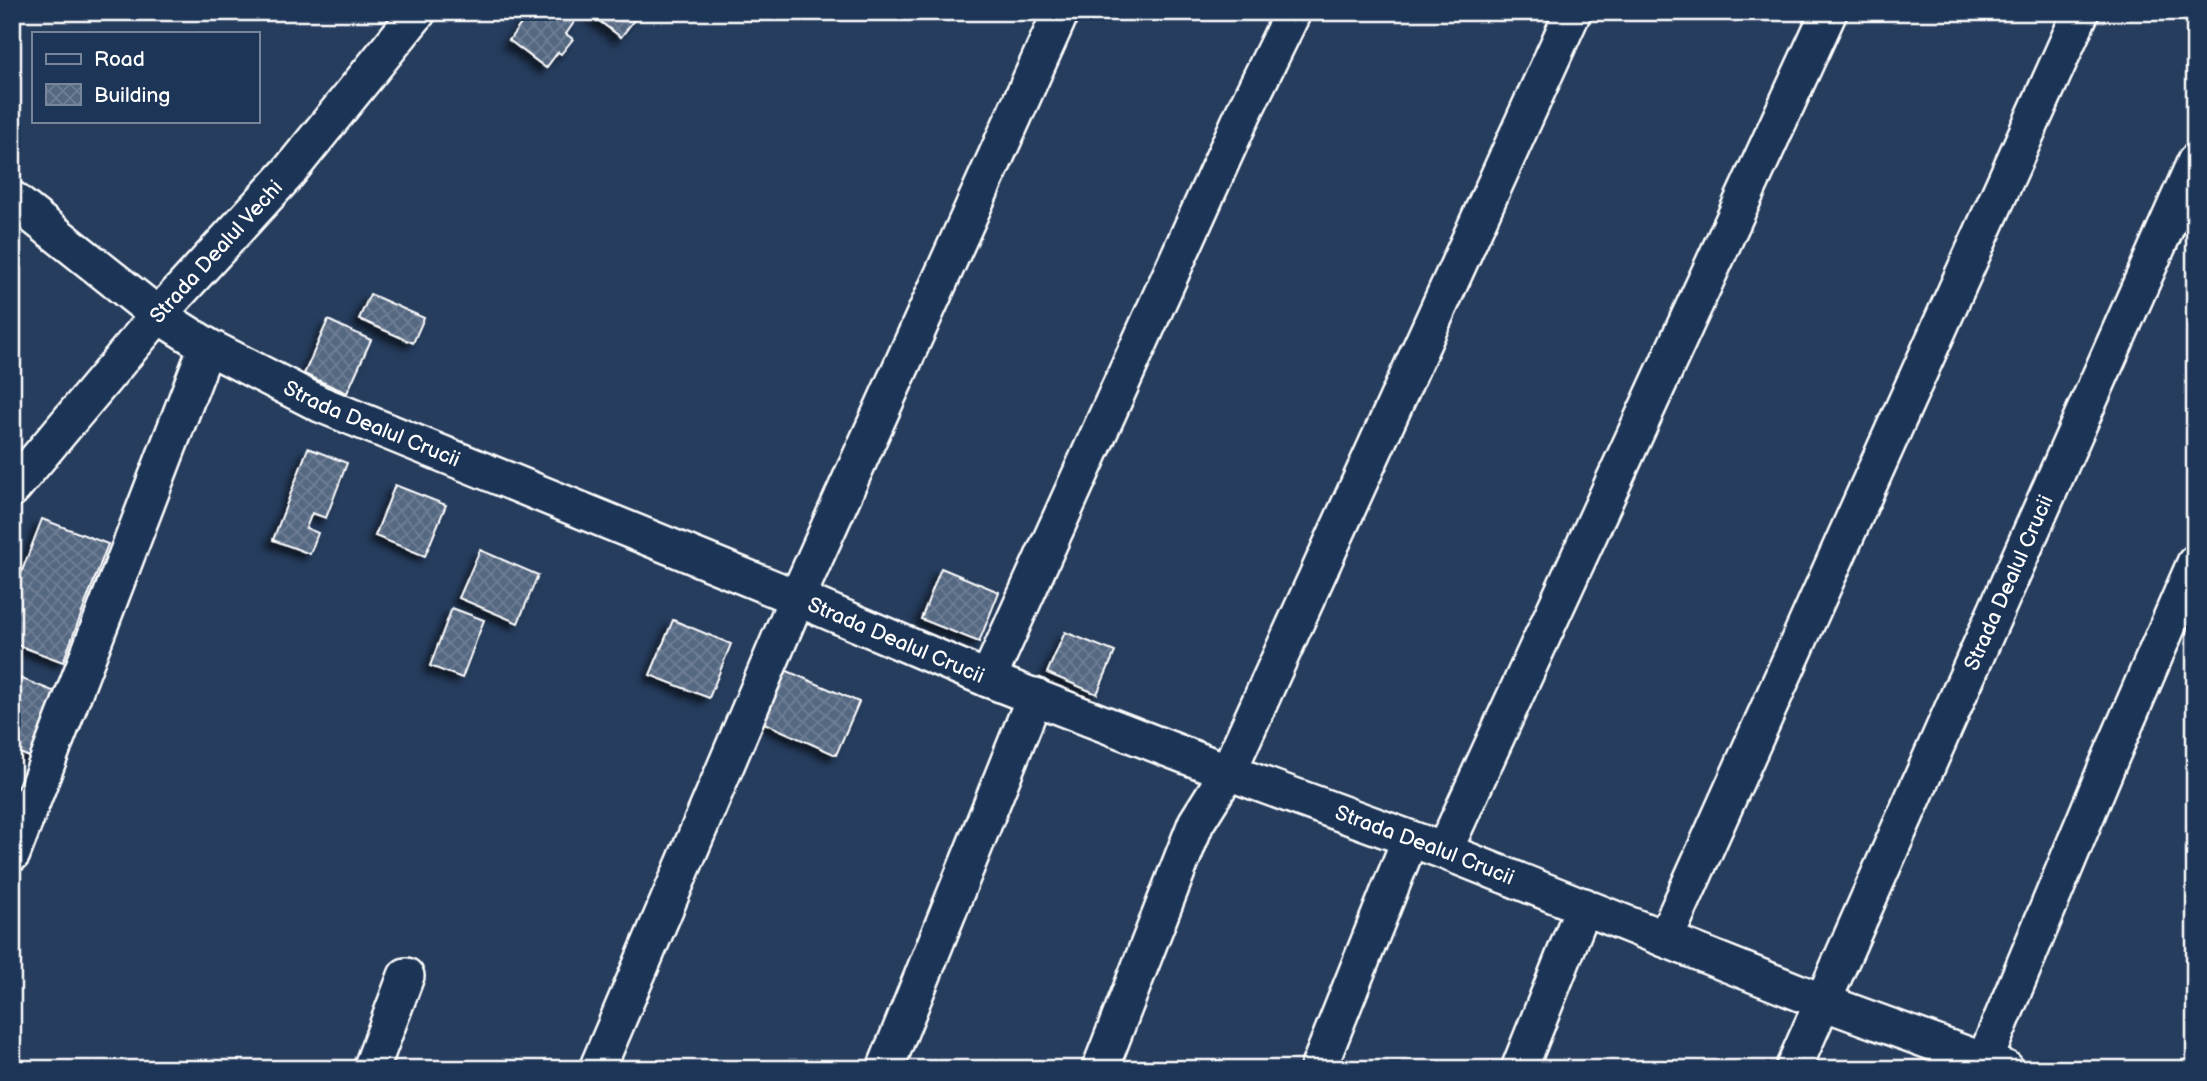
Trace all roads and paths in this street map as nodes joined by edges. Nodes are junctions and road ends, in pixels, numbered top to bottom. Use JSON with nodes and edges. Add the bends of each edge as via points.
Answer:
{"nodes":[{"id":1,"x":418,"y":12,"type":"edge"},
{"id":2,"x":1060,"y":12,"type":"edge"},
{"id":3,"x":1293,"y":12,"type":"edge"},
{"id":4,"x":1573,"y":12,"type":"edge"},
{"id":5,"x":1829,"y":12,"type":"edge"},
{"id":6,"x":2081,"y":12,"type":"edge"},
{"id":7,"x":2195,"y":162,"type":"edge"},
{"id":8,"x":12,"y":199,"type":"edge"},
{"id":9,"x":158,"y":315,"type":"junction"},
{"id":10,"x":207,"y":346,"type":"junction"},
{"id":11,"x":12,"y":489,"type":"edge"},
{"id":12,"x":2195,"y":563,"type":"edge"},
{"id":13,"x":797,"y":598,"type":"junction"},
{"id":14,"x":988,"y":679,"type":"junction"},
{"id":15,"x":1035,"y":696,"type":"junction"},
{"id":16,"x":1228,"y":772,"type":"junction"},
{"id":17,"x":1410,"y":839,"type":"junction"},
{"id":18,"x":1444,"y":851,"type":"junction"},
{"id":19,"x":12,"y":854,"type":"edge"},
{"id":20,"x":1584,"y":906,"type":"junction"},
{"id":21,"x":1665,"y":939,"type":"junction"},
{"id":22,"x":406,"y":976,"type":"dead end"},
{"id":23,"x":1823,"y":1002,"type":"junction"},
{"id":24,"x":1991,"y":1066,"type":"edge"},
{"id":25,"x":371,"y":1069,"type":"edge"},
{"id":26,"x":597,"y":1069,"type":"edge"},
{"id":27,"x":885,"y":1069,"type":"edge"},
{"id":28,"x":1100,"y":1069,"type":"edge"},
{"id":29,"x":1318,"y":1069,"type":"edge"},
{"id":30,"x":1519,"y":1069,"type":"edge"},
{"id":31,"x":1793,"y":1069,"type":"edge"}],
"edges":[{"from":1,"to":9,"type":"street","name":"Strada Dealul Vechi","via":[[288,173]]},
{"from":2,"to":13,"type":"street"},
{"from":3,"to":14,"type":"street","via":[[1237,126]]},
{"from":4,"to":16,"type":"street"},
{"from":5,"to":18,"type":"street"},
{"from":6,"to":21,"type":"street"},
{"from":7,"to":23,"type":"street","name":"Strada Dealul Crucii"},
{"from":8,"to":9,"type":"street","name":"Strada Dealul Crucii"},
{"from":9,"to":10,"type":"street","name":"Strada Dealul Crucii"},
{"from":9,"to":11,"type":"street","name":"Strada Dealul Vechi"},
{"from":10,"to":13,"type":"street","name":"Strada Dealul Crucii","via":[[320,404]]},
{"from":10,"to":19,"type":"street"},
{"from":12,"to":24,"type":"street","via":[[2106,766]]},
{"from":13,"to":14,"type":"street","name":"Strada Dealul Crucii"},
{"from":13,"to":26,"type":"street"},
{"from":14,"to":15,"type":"street","name":"Strada Dealul Crucii"},
{"from":15,"to":16,"type":"street","name":"Strada Dealul Crucii"},
{"from":15,"to":27,"type":"street"},
{"from":16,"to":17,"type":"street","name":"Strada Dealul Crucii"},
{"from":16,"to":28,"type":"street","via":[[1196,823]]},
{"from":17,"to":18,"type":"street","name":"Strada Dealul Crucii"},
{"from":17,"to":29,"type":"street"},
{"from":18,"to":20,"type":"street","name":"Strada Dealul Crucii"},
{"from":20,"to":21,"type":"street","name":"Strada Dealul Crucii"},
{"from":20,"to":30,"type":"street"},
{"from":21,"to":23,"type":"street","name":"Strada Dealul Crucii"},
{"from":22,"to":25,"type":"street"},
{"from":23,"to":24,"type":"street","name":"Strada Dealul Crucii"},
{"from":23,"to":31,"type":"street","name":"Strada Dealul Crucii"}]}
